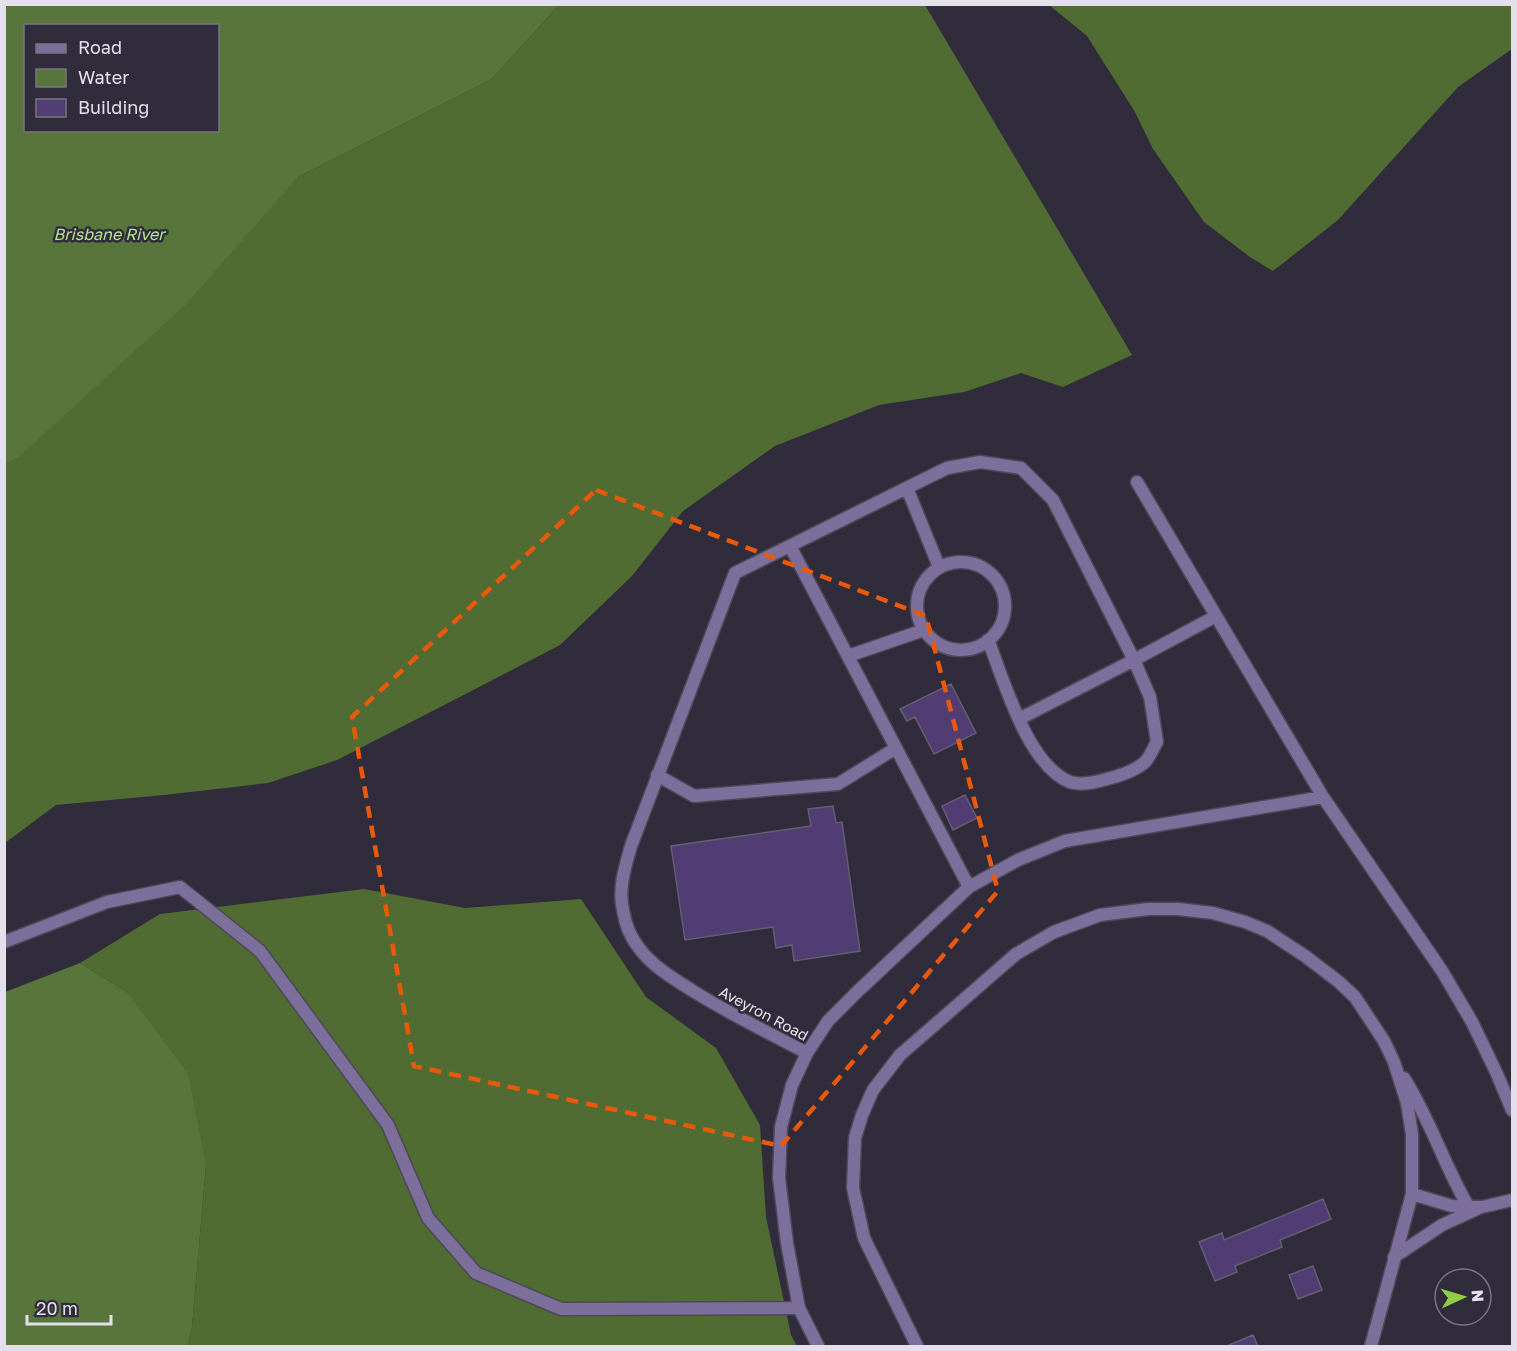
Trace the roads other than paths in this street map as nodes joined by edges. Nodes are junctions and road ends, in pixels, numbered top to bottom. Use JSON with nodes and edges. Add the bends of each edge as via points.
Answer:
{"nodes":[{"id":1,"x":1137,"y":482,"type":"dead end"},
{"id":2,"x":907,"y":488,"type":"junction"},
{"id":3,"x":790,"y":546,"type":"junction"},
{"id":4,"x":939,"y":567,"type":"junction"},
{"id":5,"x":1216,"y":616,"type":"junction"},
{"id":6,"x":924,"y":630,"type":"junction"},
{"id":7,"x":988,"y":640,"type":"junction"},
{"id":8,"x":848,"y":656,"type":"junction"},
{"id":9,"x":1134,"y":660,"type":"junction"},
{"id":10,"x":1019,"y":719,"type":"junction"},
{"id":11,"x":896,"y":748,"type":"junction"},
{"id":12,"x":657,"y":775,"type":"junction"},
{"id":13,"x":1323,"y":797,"type":"junction"},
{"id":14,"x":969,"y":887,"type":"junction"},
{"id":15,"x":4,"y":942,"type":"edge"},
{"id":16,"x":807,"y":1053,"type":"junction"},
{"id":17,"x":1394,"y":1062,"type":"junction"},
{"id":18,"x":1512,"y":1110,"type":"edge"},
{"id":19,"x":1412,"y":1194,"type":"junction"},
{"id":20,"x":1512,"y":1200,"type":"edge"},
{"id":21,"x":1468,"y":1206,"type":"junction"},
{"id":22,"x":1482,"y":1207,"type":"junction"},
{"id":23,"x":1394,"y":1257,"type":"junction"},
{"id":24,"x":798,"y":1308,"type":"junction"},
{"id":25,"x":818,"y":1347,"type":"edge"},
{"id":26,"x":917,"y":1347,"type":"edge"},
{"id":27,"x":1371,"y":1347,"type":"edge"}],
"edges":[{"from":1,"to":5,"type":"street"},
{"from":2,"to":3,"type":"street","name":"Aveyron Road"},
{"from":2,"to":4,"type":"street"},
{"from":2,"to":9,"type":"street","name":"Aveyron Road","via":[[947,468],[980,462],[1021,468],[1053,500]]},
{"from":3,"to":8,"type":"street"},
{"from":3,"to":12,"type":"street","name":"Aveyron Road","via":[[735,573]]},
{"from":4,"to":6,"type":"street","via":[[920,589],[917,603]]},
{"from":4,"to":7,"type":"street","via":[[967,562],[992,575],[1000,587],[1004,615]]},
{"from":5,"to":9,"type":"street"},
{"from":5,"to":13,"type":"street"},
{"from":6,"to":7,"type":"street","via":[[947,648],[962,650]]},
{"from":6,"to":8,"type":"street"},
{"from":7,"to":10,"type":"street","name":"Aveyron Road"},
{"from":8,"to":11,"type":"street"},
{"from":9,"to":10,"type":"street"},
{"from":9,"to":10,"type":"street","name":"Aveyron Road","via":[[1150,698],[1157,742],[1145,761],[1122,775],[1095,783],[1072,782],[1054,771],[1034,749]]},
{"from":11,"to":12,"type":"street","via":[[838,784],[694,796]]},
{"from":11,"to":14,"type":"street"},
{"from":12,"to":16,"type":"street","name":"Aveyron Road","via":[[631,846],[621,889],[623,910],[638,947],[674,979]]},
{"from":13,"to":14,"type":"street","via":[[1065,841],[1018,860]]},
{"from":13,"to":18,"type":"street","via":[[1442,971],[1472,1023]]},
{"from":14,"to":16,"type":"street","via":[[828,1021]]},
{"from":15,"to":24,"type":"street","via":[[107,902],[180,888],[260,951],[388,1125],[428,1218],[476,1273],[561,1309]]},
{"from":16,"to":24,"type":"street","name":"Aveyron Road","via":[[792,1085],[781,1126],[779,1178]]},
{"from":17,"to":19,"type":"street","via":[[1412,1134]]},
{"from":17,"to":21,"type":"street","via":[[1413,1092]]},
{"from":17,"to":26,"type":"street","via":[[1355,997],[1305,956],[1267,931],[1245,922],[1178,909],[1100,915],[1054,932],[1016,954],[900,1055],[873,1090],[855,1138],[853,1188],[864,1238]]},
{"from":19,"to":21,"type":"street","via":[[1452,1206]]},
{"from":19,"to":23,"type":"street"},
{"from":20,"to":22,"type":"street"},
{"from":21,"to":22,"type":"street"},
{"from":22,"to":23,"type":"street","via":[[1442,1225]]},
{"from":23,"to":27,"type":"street"},
{"from":24,"to":25,"type":"street","name":"Aveyron Road"}]}
